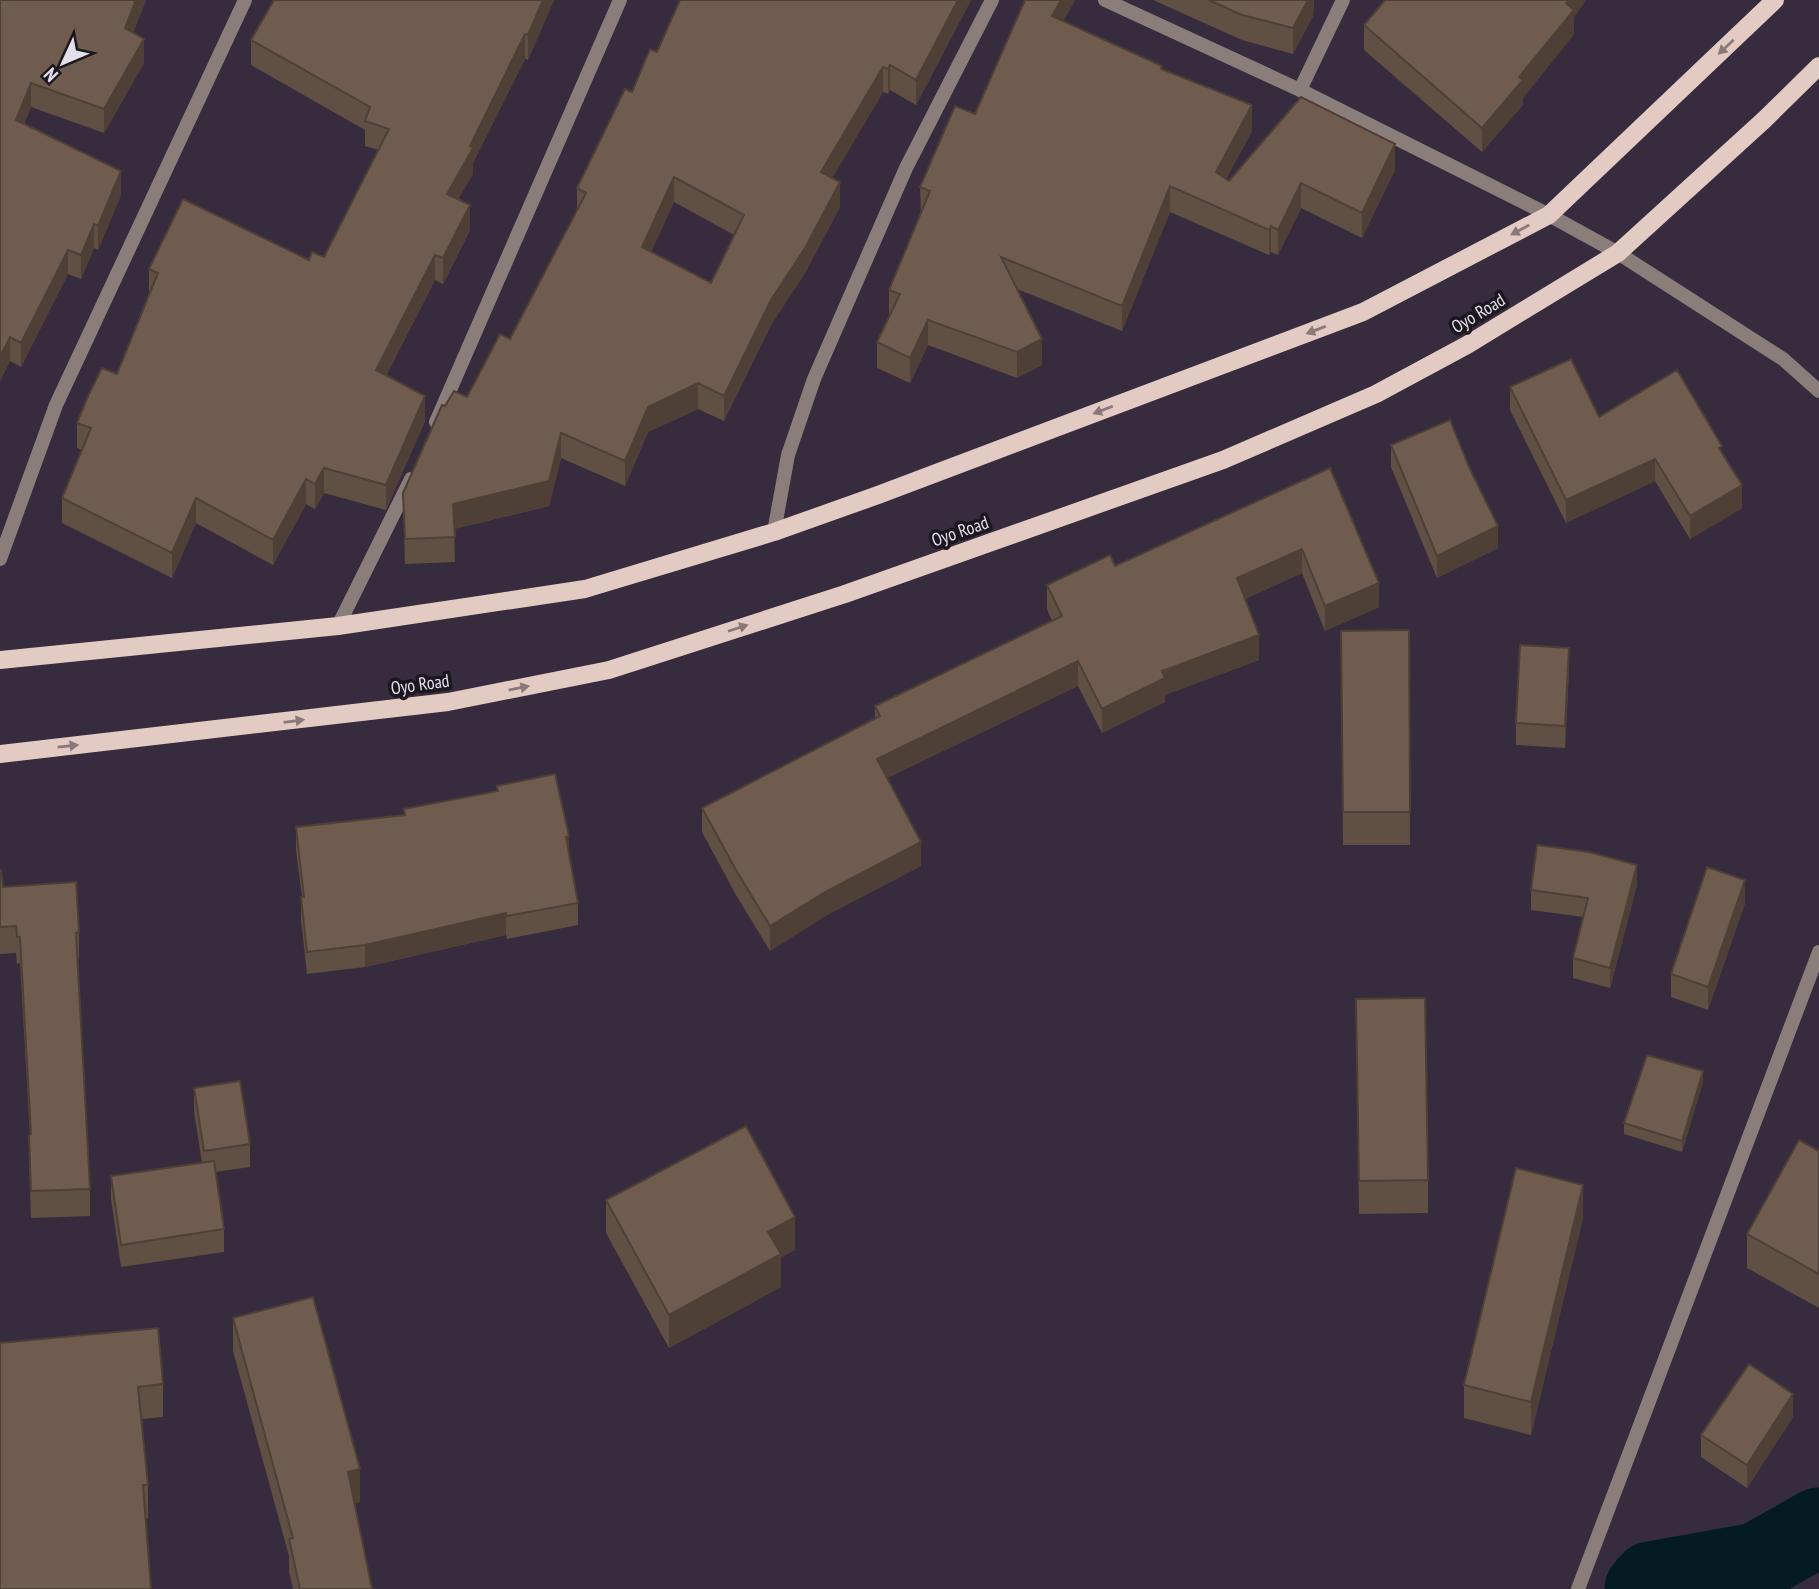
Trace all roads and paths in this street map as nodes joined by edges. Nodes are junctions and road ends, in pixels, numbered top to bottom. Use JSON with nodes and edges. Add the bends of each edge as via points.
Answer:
{"nodes":[{"id":1,"x":245,"y":0,"type":"edge"},
{"id":2,"x":620,"y":0,"type":"edge"},
{"id":3,"x":992,"y":0,"type":"edge"},
{"id":4,"x":1105,"y":0,"type":"edge"},
{"id":5,"x":1343,"y":0,"type":"edge"},
{"id":6,"x":1775,"y":0,"type":"edge"},
{"id":7,"x":1819,"y":66,"type":"edge"},
{"id":8,"x":1300,"y":90,"type":"junction"},
{"id":9,"x":1549,"y":215,"type":"junction"},
{"id":10,"x":1618,"y":253,"type":"junction"},
{"id":11,"x":1819,"y":391,"type":"edge"},
{"id":12,"x":432,"y":429,"type":"edge"},
{"id":13,"x":416,"y":467,"type":"edge"},
{"id":14,"x":774,"y":532,"type":"junction"},
{"id":15,"x":0,"y":559,"type":"edge"},
{"id":16,"x":338,"y":626,"type":"junction"},
{"id":17,"x":0,"y":660,"type":"edge"},
{"id":18,"x":0,"y":754,"type":"edge"},
{"id":19,"x":1819,"y":952,"type":"edge"},
{"id":20,"x":1578,"y":1589,"type":"edge"}],
"edges":[{"from":1,"to":15,"type":"street","via":[[56,405]]},
{"from":2,"to":12,"type":"street"},
{"from":3,"to":14,"type":"street","via":[[906,168],[814,379],[788,455]]},
{"from":4,"to":8,"type":"street"},
{"from":5,"to":8,"type":"street"},
{"from":6,"to":9,"type":"main road","one_way":true},
{"from":7,"to":10,"type":"main road","name":"Oyo Road"},
{"from":8,"to":9,"type":"street"},
{"from":9,"to":10,"type":"street"},
{"from":9,"to":14,"type":"main road","one_way":true,"via":[[1363,312]]},
{"from":10,"to":11,"type":"street","via":[[1783,359]]},
{"from":18,"to":10,"type":"main road","name":"Oyo Road","one_way":true,"via":[[448,702],[609,670],[845,594],[1223,460],[1376,394]]},
{"from":13,"to":16,"type":"street"},
{"from":14,"to":16,"type":"main road","via":[[585,589]]},
{"from":16,"to":17,"type":"main road"},
{"from":19,"to":20,"type":"street"}]}
